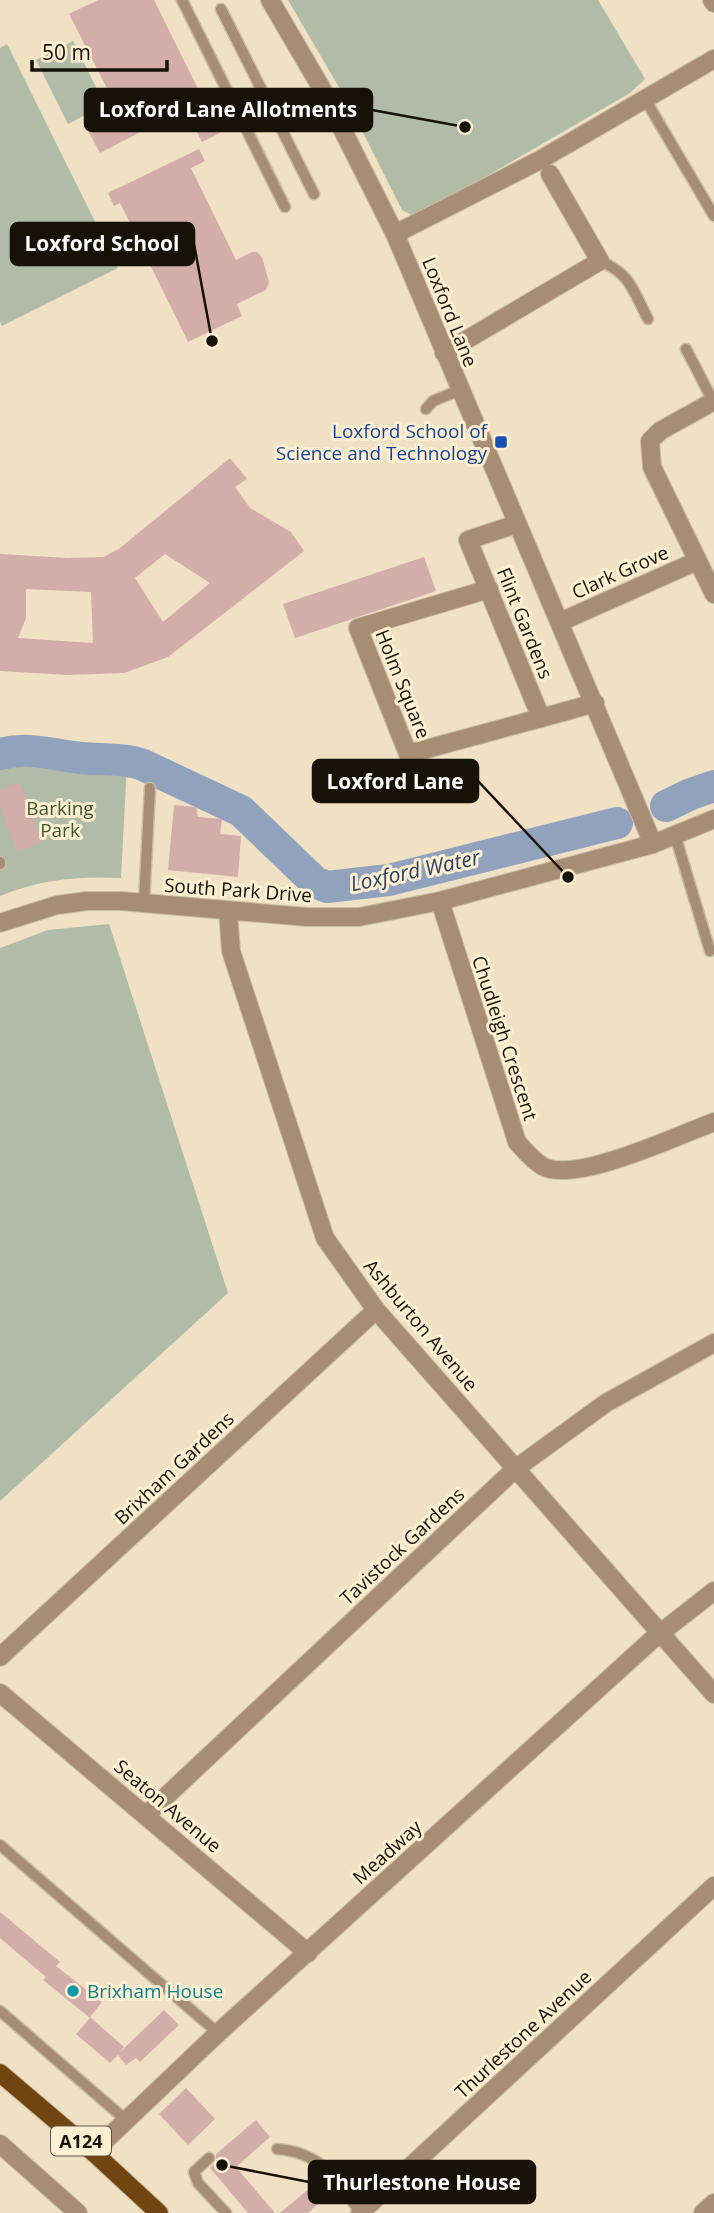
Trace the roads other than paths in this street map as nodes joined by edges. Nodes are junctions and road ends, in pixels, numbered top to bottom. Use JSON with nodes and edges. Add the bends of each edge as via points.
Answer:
{"nodes":[{"id":1,"x":183,"y":0,"type":"edge"},
{"id":2,"x":270,"y":0,"type":"edge"},
{"id":3,"x":221,"y":9,"type":"dead end"},
{"id":4,"x":714,"y":59,"type":"edge"},
{"id":5,"x":322,"y":89,"type":"junction"},
{"id":6,"x":645,"y":99,"type":"junction"},
{"id":7,"x":274,"y":115,"type":"junction"},
{"id":8,"x":247,"y":130,"type":"junction"},
{"id":9,"x":550,"y":174,"type":"dead end"},
{"id":10,"x":314,"y":194,"type":"dead end"},
{"id":11,"x":285,"y":207,"type":"dead end"},
{"id":12,"x":714,"y":216,"type":"edge"},
{"id":13,"x":395,"y":234,"type":"junction"},
{"id":14,"x":600,"y":261,"type":"junction"},
{"id":15,"x":648,"y":319,"type":"dead end"},
{"id":16,"x":686,"y":349,"type":"dead end"},
{"id":17,"x":444,"y":353,"type":"junction"},
{"id":18,"x":460,"y":390,"type":"junction"},
{"id":19,"x":714,"y":401,"type":"edge"},
{"id":20,"x":426,"y":409,"type":"dead end"},
{"id":21,"x":517,"y":524,"type":"junction"},
{"id":22,"x":697,"y":561,"type":"junction"},
{"id":23,"x":489,"y":589,"type":"junction"},
{"id":24,"x":714,"y":594,"type":"edge"},
{"id":25,"x":560,"y":622,"type":"junction"},
{"id":26,"x":595,"y":704,"type":"junction"},
{"id":27,"x":541,"y":718,"type":"junction"},
{"id":28,"x":150,"y":788,"type":"dead end"},
{"id":29,"x":714,"y":819,"type":"edge"},
{"id":30,"x":674,"y":835,"type":"junction"},
{"id":31,"x":653,"y":844,"type":"junction"},
{"id":32,"x":440,"y":901,"type":"junction"},
{"id":33,"x":144,"y":903,"type":"junction"},
{"id":34,"x":228,"y":911,"type":"junction"},
{"id":35,"x":0,"y":923,"type":"edge"},
{"id":36,"x":710,"y":951,"type":"dead end"},
{"id":37,"x":714,"y":1122,"type":"edge"},
{"id":38,"x":376,"y":1310,"type":"junction"},
{"id":39,"x":714,"y":1343,"type":"edge"},
{"id":40,"x":515,"y":1469,"type":"junction"},
{"id":41,"x":714,"y":1591,"type":"edge"},
{"id":42,"x":660,"y":1632,"type":"junction"},
{"id":43,"x":0,"y":1657,"type":"edge"},
{"id":44,"x":0,"y":1693,"type":"edge"},
{"id":45,"x":714,"y":1694,"type":"edge"},
{"id":46,"x":146,"y":1815,"type":"junction"},
{"id":47,"x":0,"y":1845,"type":"edge"},
{"id":48,"x":714,"y":1886,"type":"edge"},
{"id":49,"x":308,"y":1952,"type":"junction"},
{"id":50,"x":0,"y":2011,"type":"edge"},
{"id":51,"x":218,"y":2033,"type":"junction"},
{"id":52,"x":0,"y":2073,"type":"edge"},
{"id":53,"x":127,"y":2121,"type":"junction"},
{"id":54,"x":0,"y":2144,"type":"edge"},
{"id":55,"x":277,"y":2149,"type":"dead end"},
{"id":56,"x":93,"y":2152,"type":"junction"},
{"id":57,"x":209,"y":2158,"type":"dead end"},
{"id":58,"x":714,"y":2203,"type":"edge"},
{"id":59,"x":78,"y":2213,"type":"edge"},
{"id":60,"x":159,"y":2213,"type":"edge"},
{"id":61,"x":226,"y":2213,"type":"edge"},
{"id":62,"x":360,"y":2213,"type":"edge"},
{"id":63,"x":703,"y":2213,"type":"edge"}],
"edges":[{"from":1,"to":8,"type":"lane"},
{"from":2,"to":5,"type":"street","name":"Loxford Lane"},
{"from":3,"to":7,"type":"lane"},
{"from":4,"to":6,"type":"street"},
{"from":5,"to":7,"type":"lane"},
{"from":5,"to":13,"type":"street","name":"Loxford Lane"},
{"from":6,"to":12,"type":"lane"},
{"from":6,"to":13,"type":"street","via":[[540,160]]},
{"from":7,"to":8,"type":"lane"},
{"from":7,"to":10,"type":"lane"},
{"from":8,"to":11,"type":"lane"},
{"from":9,"to":14,"type":"street"},
{"from":13,"to":17,"type":"street","name":"Loxford Lane"},
{"from":14,"to":15,"type":"lane","via":[[618,269],[628,281]]},
{"from":14,"to":17,"type":"street"},
{"from":16,"to":19,"type":"lane"},
{"from":17,"to":18,"type":"street","name":"Loxford Lane"},
{"from":18,"to":20,"type":"lane","via":[[433,401]]},
{"from":18,"to":21,"type":"street","name":"Loxford Lane"},
{"from":19,"to":22,"type":"street","via":[[650,441],[652,467]]},
{"from":21,"to":23,"type":"street","name":"Flint Gardens","via":[[468,540]]},
{"from":21,"to":25,"type":"street","name":"Loxford Lane"},
{"from":22,"to":24,"type":"street"},
{"from":22,"to":25,"type":"street","name":"Clark Grove"},
{"from":23,"to":27,"type":"street","name":"Flint Gardens"},
{"from":23,"to":27,"type":"street","name":"Holm Square","via":[[358,628],[408,754]]},
{"from":25,"to":26,"type":"street","name":"Loxford Lane"},
{"from":26,"to":27,"type":"street"},
{"from":26,"to":31,"type":"street","name":"Loxford Lane"},
{"from":28,"to":33,"type":"lane"},
{"from":29,"to":30,"type":"street","name":"South Park Drive"},
{"from":30,"to":31,"type":"street","name":"South Park Drive"},
{"from":30,"to":36,"type":"lane"},
{"from":31,"to":32,"type":"street","name":"South Park Drive"},
{"from":32,"to":34,"type":"street","name":"South Park Drive","via":[[359,917]]},
{"from":32,"to":37,"type":"street","name":"Chudleigh Crescent","via":[[517,1142],[529,1156],[556,1170],[591,1168]]},
{"from":33,"to":34,"type":"street","name":"South Park Drive"},
{"from":33,"to":35,"type":"street","name":"South Park Drive","via":[[57,905]]},
{"from":34,"to":38,"type":"street","name":"Ashburton Avenue","via":[[231,951],[325,1238]]},
{"from":38,"to":40,"type":"street","name":"Ashburton Avenue"},
{"from":38,"to":43,"type":"street","name":"Brixham Gardens"},
{"from":39,"to":40,"type":"street","name":"Tavistock Gardens","via":[[606,1403]]},
{"from":40,"to":42,"type":"street","name":"Ashburton Avenue"},
{"from":40,"to":46,"type":"street","name":"Tavistock Gardens"},
{"from":41,"to":42,"type":"street","name":"Meadway"},
{"from":42,"to":45,"type":"street","name":"Ashburton Avenue"},
{"from":42,"to":49,"type":"street","name":"Meadway"},
{"from":44,"to":46,"type":"street","name":"Seaton Avenue"},
{"from":46,"to":49,"type":"street","name":"Seaton Avenue"},
{"from":47,"to":51,"type":"lane"},
{"from":48,"to":62,"type":"street","name":"Thurlestone Avenue"},
{"from":49,"to":51,"type":"street","name":"Meadway"},
{"from":50,"to":53,"type":"lane"},
{"from":51,"to":53,"type":"street","name":"Meadway"},
{"from":52,"to":56,"type":"main road","number":"A124"},
{"from":53,"to":56,"type":"street","name":"Meadway"},
{"from":54,"to":59,"type":"street"},
{"from":55,"to":62,"type":"lane","via":[[296,2151],[319,2163],[337,2179]]},
{"from":56,"to":60,"type":"main road","number":"A124"},
{"from":57,"to":61,"type":"lane","via":[[194,2172],[195,2178]]},
{"from":58,"to":63,"type":"street"}]}
